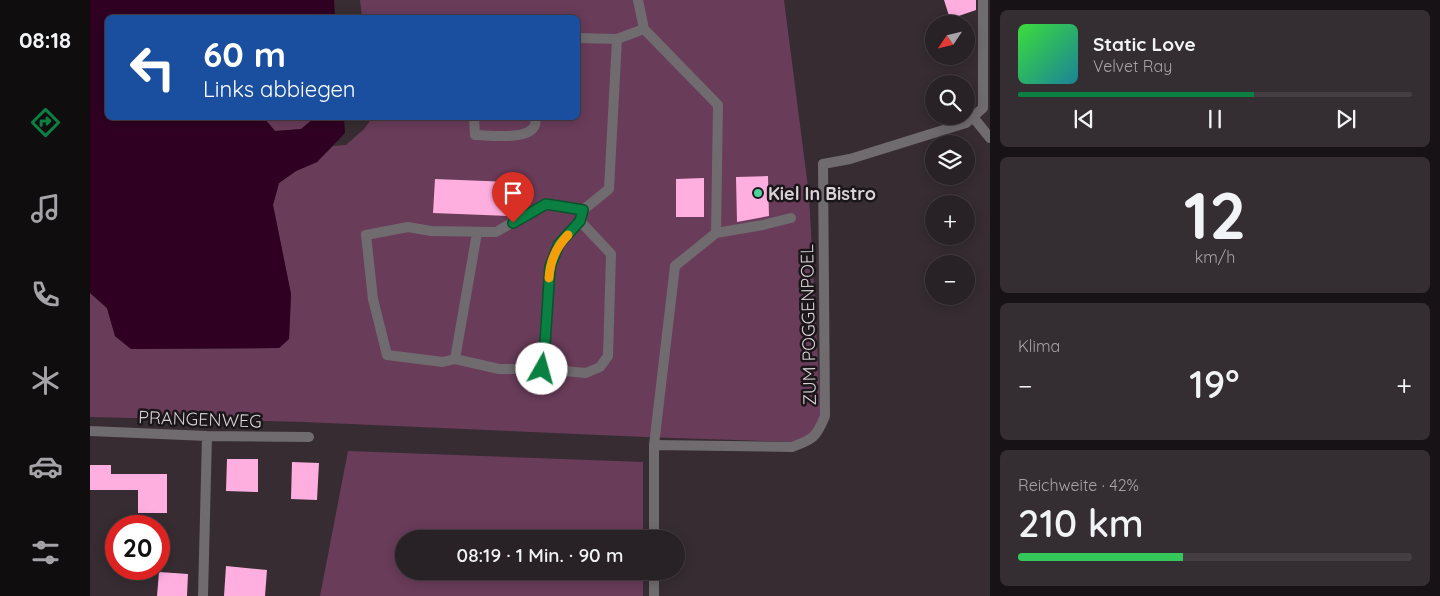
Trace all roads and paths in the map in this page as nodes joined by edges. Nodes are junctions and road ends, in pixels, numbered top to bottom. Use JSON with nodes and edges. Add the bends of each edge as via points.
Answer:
{"nodes":[{"id":1,"x":638,"y":0,"type":"edge"},
{"id":2,"x":983,"y":0,"type":"edge"},
{"id":3,"x":644,"y":28,"type":"junction"},
{"id":4,"x":580,"y":38,"type":"edge"},
{"id":5,"x":617,"y":39,"type":"junction"},
{"id":6,"x":975,"y":115,"type":"edge"},
{"id":7,"x":975,"y":119,"type":"edge"},
{"id":8,"x":474,"y":120,"type":"edge"},
{"id":9,"x":535,"y":120,"type":"edge"},
{"id":10,"x":960,"y":125,"type":"edge"},
{"id":11,"x":990,"y":138,"type":"edge"},
{"id":12,"x":583,"y":210,"type":"junction"},
{"id":13,"x":790,"y":218,"type":"dead end"},
{"id":14,"x":580,"y":221,"type":"junction"},
{"id":15,"x":477,"y":233,"type":"junction"},
{"id":16,"x":716,"y":233,"type":"junction"},
{"id":17,"x":456,"y":359,"type":"junction"},
{"id":18,"x":542,"y":369,"type":"junction"},
{"id":19,"x":90,"y":431,"type":"edge"},
{"id":20,"x":207,"y":436,"type":"junction"},
{"id":21,"x":309,"y":437,"type":"dead end"},
{"id":22,"x":654,"y":445,"type":"junction"},
{"id":23,"x":654,"y":530,"type":"edge"},
{"id":24,"x":654,"y":580,"type":"edge"},
{"id":25,"x":203,"y":596,"type":"edge"},
{"id":26,"x":654,"y":596,"type":"edge"}],
"edges":[{"from":1,"to":3,"type":"street"},
{"from":2,"to":6,"type":"street","via":[[983,108]]},
{"from":3,"to":5,"type":"street"},
{"from":3,"to":16,"type":"street","via":[[718,105]]},
{"from":4,"to":5,"type":"street"},
{"from":5,"to":12,"type":"street","via":[[609,188]]},
{"from":7,"to":11,"type":"street"},
{"from":8,"to":9,"type":"street","via":[[475,134],[497,136],[529,132],[535,126]]},
{"from":10,"to":22,"type":"street","name":"ZUM POGGENPOEL","via":[[850,159],[823,164],[825,416],[820,430],[811,440],[792,447]]},
{"from":12,"to":14,"type":"street"},
{"from":12,"to":15,"type":"street","via":[[546,204],[496,232]]},
{"from":13,"to":16,"type":"street"},
{"from":14,"to":18,"type":"street","via":[[559,244],[550,267]]},
{"from":14,"to":18,"type":"street","via":[[611,254],[608,356],[600,367],[586,373]]},
{"from":15,"to":17,"type":"street"},
{"from":15,"to":17,"type":"street","via":[[408,227],[366,235],[373,299],[386,355],[443,362]]},
{"from":16,"to":22,"type":"street","via":[[674,266]]},
{"from":17,"to":18,"type":"street","via":[[498,369]]},
{"from":19,"to":20,"type":"street","name":"PRANGENWEG"},
{"from":20,"to":21,"type":"street","name":"PRANGENWEG"},
{"from":20,"to":25,"type":"street"},
{"from":22,"to":23,"type":"street"},
{"from":24,"to":26,"type":"street"}]}
